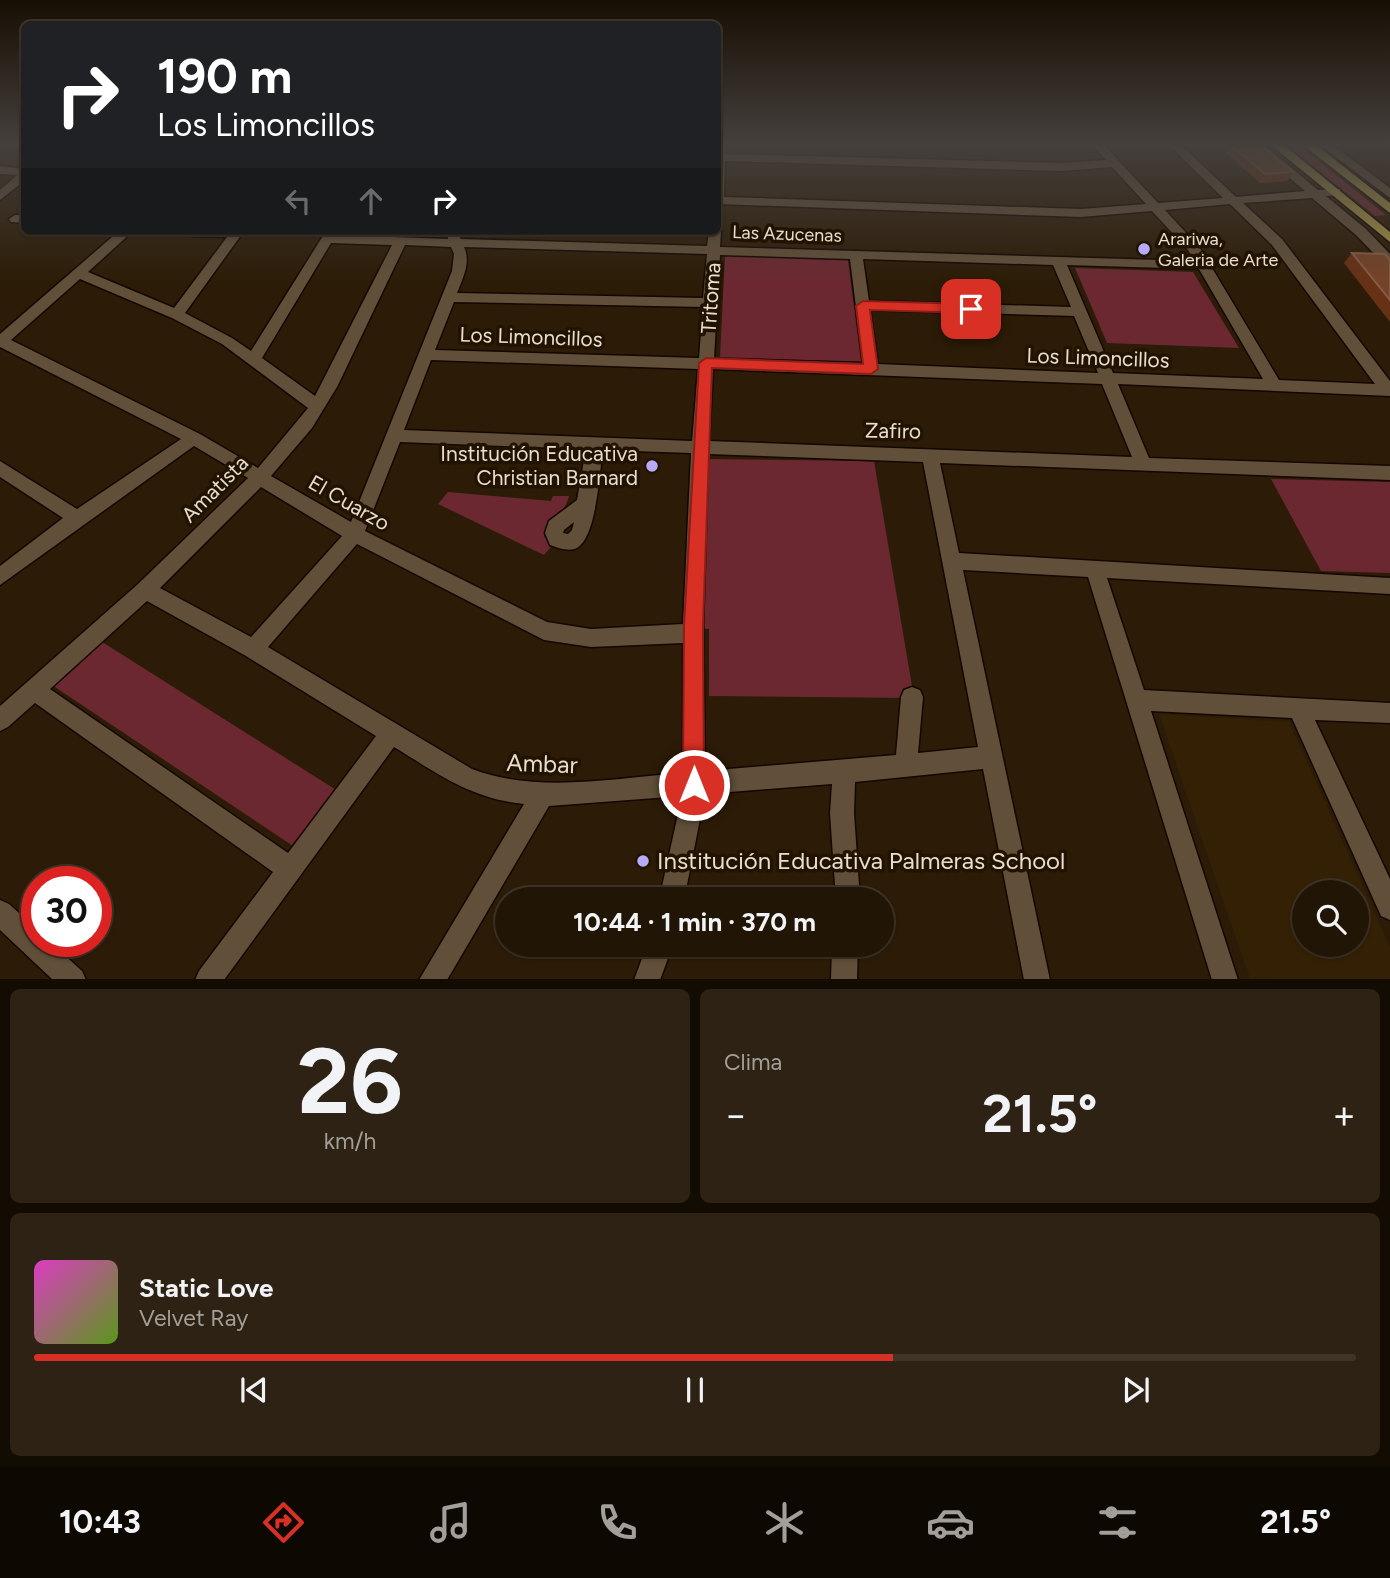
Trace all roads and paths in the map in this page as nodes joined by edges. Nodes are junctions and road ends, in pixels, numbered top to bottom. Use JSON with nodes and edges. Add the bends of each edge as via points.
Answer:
{"nodes":[{"id":1,"x":1141,"y":191,"type":"edge"},
{"id":2,"x":1224,"y":191,"type":"edge"},
{"id":3,"x":1313,"y":191,"type":"edge"},
{"id":4,"x":1367,"y":191,"type":"edge"},
{"id":5,"x":1336,"y":192,"type":"joint"},
{"id":6,"x":1317,"y":194,"type":"junction"},
{"id":7,"x":721,"y":199,"type":"edge"},
{"id":8,"x":1235,"y":201,"type":"junction"},
{"id":9,"x":1156,"y":207,"type":"junction"},
{"id":10,"x":1390,"y":209,"type":"edge"},
{"id":11,"x":1388,"y":233,"type":"edge"},
{"id":12,"x":123,"y":235,"type":"edge"},
{"id":13,"x":235,"y":235,"type":"edge"},
{"id":14,"x":330,"y":235,"type":"edge"},
{"id":15,"x":715,"y":235,"type":"edge"},
{"id":16,"x":454,"y":237,"type":"edge"},
{"id":17,"x":400,"y":242,"type":"junction"},
{"id":18,"x":714,"y":249,"type":"junction"},
{"id":19,"x":856,"y":254,"type":"junction"},
{"id":20,"x":1058,"y":260,"type":"junction"},
{"id":21,"x":1390,"y":262,"type":"edge"},
{"id":22,"x":1203,"y":265,"type":"junction"},
{"id":23,"x":80,"y":274,"type":"junction"},
{"id":24,"x":450,"y":297,"type":"junction"},
{"id":25,"x":710,"y":303,"type":"junction"},
{"id":26,"x":863,"y":306,"type":"junction"},
{"id":27,"x":1080,"y":312,"type":"junction"},
{"id":28,"x":177,"y":315,"type":"junction"},
{"id":29,"x":0,"y":342,"type":"edge"},
{"id":30,"x":427,"y":355,"type":"junction"},
{"id":31,"x":253,"y":360,"type":"junction"},
{"id":32,"x":706,"y":363,"type":"junction"},
{"id":33,"x":871,"y":369,"type":"junction"},
{"id":34,"x":1108,"y":380,"type":"junction"},
{"id":35,"x":1275,"y":386,"type":"junction"},
{"id":36,"x":1389,"y":390,"type":"edge"},
{"id":37,"x":317,"y":406,"type":"junction"},
{"id":38,"x":394,"y":436,"type":"junction"},
{"id":39,"x":194,"y":438,"type":"junction"},
{"id":40,"x":595,"y":445,"type":"junction"},
{"id":41,"x":700,"y":449,"type":"junction"},
{"id":42,"x":930,"y":454,"type":"junction"},
{"id":43,"x":1144,"y":465,"type":"junction"},
{"id":44,"x":0,"y":468,"type":"edge"},
{"id":45,"x":1390,"y":473,"type":"edge"},
{"id":46,"x":260,"y":477,"type":"junction"},
{"id":47,"x":586,"y":503,"type":"dead end"},
{"id":48,"x":77,"y":518,"type":"junction"},
{"id":49,"x":355,"y":534,"type":"junction"},
{"id":50,"x":953,"y":561,"type":"junction"},
{"id":51,"x":1095,"y":569,"type":"junction"},
{"id":52,"x":0,"y":577,"type":"edge"},
{"id":53,"x":1390,"y":586,"type":"edge"},
{"id":54,"x":145,"y":590,"type":"junction"},
{"id":55,"x":694,"y":633,"type":"junction"},
{"id":56,"x":253,"y":649,"type":"junction"},
{"id":57,"x":34,"y":690,"type":"junction"},
{"id":58,"x":912,"y":697,"type":"dead end"},
{"id":59,"x":1136,"y":700,"type":"junction"},
{"id":60,"x":1299,"y":709,"type":"junction"},
{"id":61,"x":1390,"y":713,"type":"edge"},
{"id":62,"x":0,"y":720,"type":"edge"},
{"id":63,"x":392,"y":733,"type":"junction"},
{"id":64,"x":990,"y":757,"type":"junction"},
{"id":65,"x":906,"y":765,"type":"junction"},
{"id":66,"x":844,"y":772,"type":"junction"},
{"id":67,"x":694,"y":785,"type":"junction"},
{"id":68,"x":543,"y":795,"type":"junction"},
{"id":69,"x":290,"y":869,"type":"junction"},
{"id":70,"x":674,"y":887,"type":"edge"},
{"id":71,"x":847,"y":887,"type":"edge"},
{"id":72,"x":1390,"y":907,"type":"edge"},
{"id":73,"x":0,"y":913,"type":"edge"},
{"id":74,"x":655,"y":957,"type":"edge"},
{"id":75,"x":845,"y":957,"type":"edge"},
{"id":76,"x":73,"y":979,"type":"edge"},
{"id":77,"x":208,"y":979,"type":"edge"},
{"id":78,"x":432,"y":979,"type":"edge"},
{"id":79,"x":647,"y":979,"type":"edge"},
{"id":80,"x":844,"y":979,"type":"edge"},
{"id":81,"x":1037,"y":979,"type":"edge"},
{"id":82,"x":1225,"y":979,"type":"edge"}],
"edges":[{"from":1,"to":9,"type":"street"},
{"from":2,"to":8,"type":"street"},
{"from":3,"to":6,"type":"street"},
{"from":4,"to":10,"type":"main road"},
{"from":5,"to":6,"type":"street"},
{"from":5,"to":11,"type":"main road"},
{"from":6,"to":8,"type":"street"},
{"from":6,"to":21,"type":"street"},
{"from":7,"to":9,"type":"street","via":[[1081,212]]},
{"from":8,"to":9,"type":"street"},
{"from":8,"to":36,"type":"street","via":[[1277,242]]},
{"from":9,"to":22,"type":"street"},
{"from":12,"to":23,"type":"street"},
{"from":13,"to":28,"type":"street"},
{"from":14,"to":17,"type":"street","name":"Las Azucenas"},
{"from":14,"to":31,"type":"street"},
{"from":15,"to":18,"type":"street","name":"Tritoma"},
{"from":16,"to":17,"type":"street","name":"Las Azucenas"},
{"from":16,"to":18,"type":"street","name":"Las Azucenas"},
{"from":16,"to":24,"type":"street","via":[[462,262]]},
{"from":17,"to":37,"type":"street","name":"Amatista"},
{"from":18,"to":19,"type":"street","name":"Las Azucenas"},
{"from":18,"to":25,"type":"street","name":"Tritoma"},
{"from":19,"to":20,"type":"street","name":"Las Azucenas"},
{"from":19,"to":26,"type":"street"},
{"from":20,"to":22,"type":"street","name":"Las Azucenas"},
{"from":20,"to":27,"type":"street"},
{"from":22,"to":35,"type":"street"},
{"from":23,"to":28,"type":"street"},
{"from":23,"to":29,"type":"street"},
{"from":24,"to":25,"type":"street"},
{"from":24,"to":30,"type":"street"},
{"from":25,"to":32,"type":"street","name":"Tritoma"},
{"from":26,"to":27,"type":"street"},
{"from":26,"to":33,"type":"street"},
{"from":27,"to":34,"type":"street"},
{"from":28,"to":31,"type":"street"},
{"from":29,"to":39,"type":"street","name":"El Cuarzo"},
{"from":30,"to":32,"type":"street","name":"Los Limoncillos"},
{"from":30,"to":38,"type":"street"},
{"from":31,"to":37,"type":"street"},
{"from":32,"to":33,"type":"street","name":"Los Limoncillos"},
{"from":32,"to":41,"type":"street","name":"Tritoma"},
{"from":33,"to":34,"type":"street","name":"Los Limoncillos"},
{"from":34,"to":35,"type":"street","name":"Los Limoncillos"},
{"from":34,"to":43,"type":"street"},
{"from":35,"to":36,"type":"street","name":"Los Limoncillos"},
{"from":37,"to":46,"type":"street","name":"Amatista"},
{"from":38,"to":40,"type":"street","name":"Zafiro"},
{"from":38,"to":49,"type":"street"},
{"from":39,"to":46,"type":"street","name":"El Cuarzo"},
{"from":39,"to":48,"type":"street"},
{"from":40,"to":41,"type":"street","name":"Zafiro"},
{"from":40,"to":47,"type":"street"},
{"from":41,"to":42,"type":"street","name":"Zafiro"},
{"from":41,"to":55,"type":"street","name":"Tritoma"},
{"from":42,"to":43,"type":"street","name":"Zafiro"},
{"from":42,"to":50,"type":"street"},
{"from":43,"to":45,"type":"street","name":"Zafiro"},
{"from":44,"to":48,"type":"street"},
{"from":46,"to":49,"type":"street","name":"El Cuarzo"},
{"from":46,"to":54,"type":"street","name":"Amatista"},
{"from":48,"to":52,"type":"street"},
{"from":49,"to":55,"type":"street","name":"El Cuarzo","via":[[544,631],[591,638]]},
{"from":49,"to":56,"type":"street"},
{"from":50,"to":51,"type":"street"},
{"from":50,"to":64,"type":"street"},
{"from":51,"to":53,"type":"street"},
{"from":51,"to":59,"type":"street"},
{"from":54,"to":56,"type":"street","name":"Ambar"},
{"from":54,"to":57,"type":"street","name":"Amatista"},
{"from":55,"to":67,"type":"street","name":"Tritoma"},
{"from":56,"to":63,"type":"street","name":"Ambar"},
{"from":57,"to":62,"type":"street","name":"Amatista"},
{"from":57,"to":69,"type":"street"},
{"from":58,"to":65,"type":"street"},
{"from":59,"to":60,"type":"street"},
{"from":59,"to":82,"type":"street"},
{"from":60,"to":61,"type":"street"},
{"from":60,"to":72,"type":"street"},
{"from":63,"to":68,"type":"street","name":"Ambar","via":[[465,778],[497,790]]},
{"from":63,"to":69,"type":"street"},
{"from":64,"to":65,"type":"street","name":"Ambar"},
{"from":64,"to":81,"type":"street"},
{"from":65,"to":66,"type":"street","name":"Ambar"},
{"from":66,"to":67,"type":"street","name":"Ambar"},
{"from":66,"to":71,"type":"street"},
{"from":67,"to":68,"type":"street","name":"Ambar"},
{"from":67,"to":70,"type":"street","name":"Tritoma"},
{"from":68,"to":78,"type":"street"},
{"from":69,"to":77,"type":"street"},
{"from":73,"to":76,"type":"street"},
{"from":74,"to":79,"type":"street"},
{"from":75,"to":80,"type":"street"}]}
